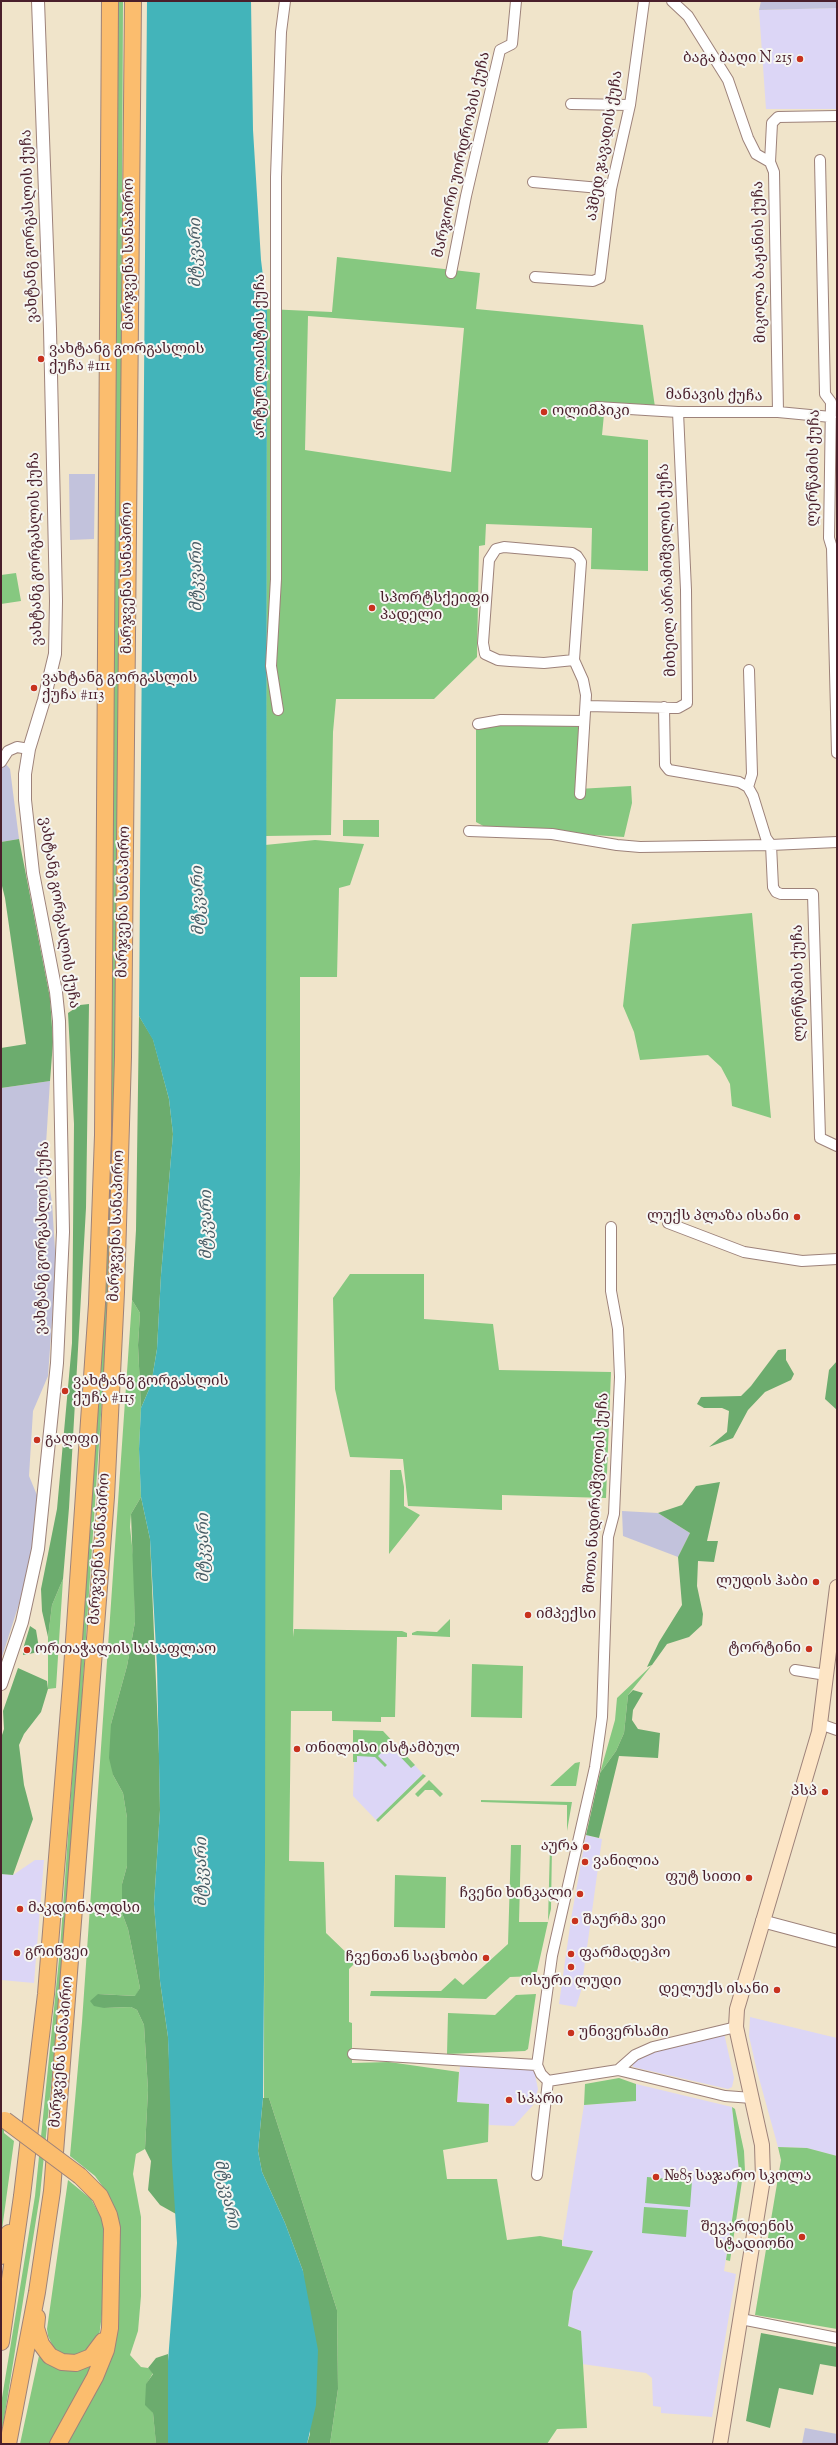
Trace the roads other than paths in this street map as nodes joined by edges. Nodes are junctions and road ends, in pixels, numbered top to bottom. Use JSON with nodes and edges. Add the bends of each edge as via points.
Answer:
{"nodes":[{"id":1,"x":38,"y":1,"type":"edge"},
{"id":2,"x":110,"y":1,"type":"edge"},
{"id":3,"x":132,"y":1,"type":"edge"},
{"id":4,"x":285,"y":1,"type":"edge"},
{"id":5,"x":516,"y":1,"type":"edge"},
{"id":6,"x":644,"y":1,"type":"edge"},
{"id":7,"x":672,"y":1,"type":"edge"},
{"id":8,"x":571,"y":104,"type":"dead end"},
{"id":9,"x":630,"y":105,"type":"junction"},
{"id":10,"x":837,"y":116,"type":"edge"},
{"id":11,"x":820,"y":160,"type":"dead end"},
{"id":12,"x":770,"y":162,"type":"junction"},
{"id":13,"x":533,"y":182,"type":"dead end"},
{"id":14,"x":610,"y":189,"type":"junction"},
{"id":15,"x":451,"y":273,"type":"dead end"},
{"id":16,"x":535,"y":277,"type":"dead end"},
{"id":17,"x":834,"y":401,"type":"edge"},
{"id":18,"x":597,"y":407,"type":"dead end"},
{"id":19,"x":678,"y":412,"type":"junction"},
{"id":20,"x":778,"y":412,"type":"junction"},
{"id":21,"x":831,"y":417,"type":"junction"},
{"id":22,"x":833,"y":538,"type":"edge"},
{"id":23,"x":574,"y":660,"type":"junction"},
{"id":24,"x":749,"y":670,"type":"dead end"},
{"id":25,"x":586,"y":706,"type":"junction"},
{"id":26,"x":664,"y":707,"type":"junction"},
{"id":27,"x":278,"y":710,"type":"dead end"},
{"id":28,"x":583,"y":721,"type":"junction"},
{"id":29,"x":478,"y":724,"type":"dead end"},
{"id":30,"x":29,"y":749,"type":"junction"},
{"id":31,"x":837,"y":753,"type":"edge"},
{"id":32,"x":1,"y":762,"type":"edge"},
{"id":33,"x":748,"y":787,"type":"junction"},
{"id":34,"x":580,"y":794,"type":"dead end"},
{"id":35,"x":469,"y":831,"type":"dead end"},
{"id":36,"x":837,"y":842,"type":"edge"},
{"id":37,"x":771,"y":845,"type":"junction"},
{"id":38,"x":837,"y":1146,"type":"edge"},
{"id":39,"x":668,"y":1223,"type":"dead end"},
{"id":40,"x":611,"y":1227,"type":"dead end"},
{"id":41,"x":837,"y":1259,"type":"edge"},
{"id":42,"x":837,"y":1587,"type":"edge"},
{"id":43,"x":4,"y":1667,"type":"edge"},
{"id":44,"x":795,"y":1670,"type":"dead end"},
{"id":45,"x":826,"y":1675,"type":"junction"},
{"id":46,"x":1,"y":1684,"type":"edge"},
{"id":47,"x":820,"y":1724,"type":"junction"},
{"id":48,"x":837,"y":1730,"type":"edge"},
{"id":49,"x":762,"y":1921,"type":"junction"},
{"id":50,"x":837,"y":1941,"type":"edge"},
{"id":51,"x":736,"y":2027,"type":"junction"},
{"id":52,"x":353,"y":2054,"type":"dead end"},
{"id":53,"x":537,"y":2065,"type":"junction"},
{"id":54,"x":618,"y":2070,"type":"junction"},
{"id":55,"x":548,"y":2081,"type":"junction"},
{"id":56,"x":752,"y":2098,"type":"junction"},
{"id":57,"x":2,"y":2118,"type":"edge"},
{"id":58,"x":537,"y":2175,"type":"dead end"},
{"id":59,"x":22,"y":2196,"type":"junction"},
{"id":60,"x":1,"y":2256,"type":"edge"},
{"id":61,"x":36,"y":2292,"type":"junction"},
{"id":62,"x":111,"y":2310,"type":"junction"},
{"id":63,"x":741,"y":2318,"type":"junction"},
{"id":64,"x":837,"y":2338,"type":"edge"},
{"id":65,"x":1,"y":2342,"type":"edge"},
{"id":66,"x":8,"y":2444,"type":"edge"},
{"id":67,"x":58,"y":2444,"type":"edge"},
{"id":68,"x":720,"y":2444,"type":"edge"}],
"edges":[{"from":1,"to":30,"type":"street","name":"ვახტანგ გორგასლის ქუჩა","via":[[50,321],[56,601],[55,654]]},
{"from":2,"to":59,"type":"highway","name":"მარჯვენა სანაპირო","via":[[103,1112],[97,1304],[72,1677],[46,1994]]},
{"from":3,"to":61,"type":"highway","name":"მარჯვენა სანაპირო","via":[[123,1057],[116,1292],[106,1497],[61,2090],[52,2191]]},
{"from":4,"to":27,"type":"street","name":"არტურ ლაისტის ქუჩა","via":[[281,32],[276,176],[276,579],[271,666]]},
{"from":5,"to":15,"type":"street","name":"მარჯორი უორდროპის ქუჩა","via":[[512,44],[500,50]]},
{"from":6,"to":9,"type":"street","name":"აჰმედ ჯავადის ქუჩა"},
{"from":7,"to":12,"type":"street","name":"მიკოლა ბაჟანის ქუჩა","via":[[688,16],[728,80],[742,124],[756,154]]},
{"from":8,"to":9,"type":"street"},
{"from":9,"to":14,"type":"street","name":"აჰმედ ჯავადის ქუჩა"},
{"from":10,"to":12,"type":"street","via":[[778,117],[772,122]]},
{"from":11,"to":17,"type":"street","name":"ლერწამის ქუჩა","via":[[825,394]]},
{"from":12,"to":20,"type":"street","name":"მიკოლა ბაჟანის ქუჩა","via":[[774,172]]},
{"from":13,"to":14,"type":"street"},
{"from":14,"to":16,"type":"street","name":"აჰმედ ჯავადის ქუჩა","via":[[600,278],[592,281]]},
{"from":17,"to":21,"type":"street","name":"ლერწამის ქუჩა"},
{"from":18,"to":19,"type":"street","name":"მანავის ქუჩა"},
{"from":19,"to":20,"type":"street","name":"მანავის ქუჩა"},
{"from":19,"to":26,"type":"street","name":"მიხეილ აბრამიშვილის ქუჩა","via":[[688,697],[687,703],[678,708]]},
{"from":20,"to":21,"type":"street","name":"მანავის ქუჩა"},
{"from":21,"to":22,"type":"street","name":"ლერწამის ქუჩა"},
{"from":22,"to":31,"type":"street","name":"ლერწამის ქუჩა"},
{"from":23,"to":23,"type":"street","via":[[581,569],[577,556],[572,553],[504,547],[496,549],[489,560],[483,644],[485,654],[498,660],[510,661],[544,663]]},
{"from":23,"to":25,"type":"street","via":[[583,680]]},
{"from":24,"to":33,"type":"street","via":[[752,774]]},
{"from":25,"to":26,"type":"street"},
{"from":25,"to":28,"type":"street"},
{"from":26,"to":33,"type":"street","via":[[665,765],[669,770],[739,782]]},
{"from":28,"to":29,"type":"street","via":[[501,720]]},
{"from":28,"to":34,"type":"street"},
{"from":30,"to":32,"type":"street","via":[[17,747],[8,751]]},
{"from":30,"to":43,"type":"street","name":"ვახტანგ გორგასლის ქუჩა","via":[[25,774],[27,819],[33,873],[55,985],[59,1021],[63,1232],[58,1348],[38,1549],[22,1622]]},
{"from":33,"to":37,"type":"street","via":[[766,838]]},
{"from":35,"to":37,"type":"street","via":[[552,834],[640,847]]},
{"from":36,"to":37,"type":"street"},
{"from":37,"to":38,"type":"street","name":"ლერწამის ქუჩა","via":[[773,887],[776,892],[813,894],[820,1138]]},
{"from":39,"to":41,"type":"street","via":[[744,1252],[802,1261]]},
{"from":40,"to":53,"type":"street","name":"შოთა ნადირაშვილის ქუჩა","via":[[611,1292],[618,1329],[620,1377],[614,1514],[608,1537],[602,1717],[595,1767],[552,1956]]},
{"from":42,"to":45,"type":"main road"},
{"from":43,"to":46,"type":"street","name":"ვახტანგ გორგასლის ქუჩა"},
{"from":44,"to":45,"type":"street"},
{"from":45,"to":47,"type":"main road"},
{"from":47,"to":48,"type":"street"},
{"from":47,"to":49,"type":"main road","via":[[809,1770]]},
{"from":49,"to":50,"type":"street"},
{"from":49,"to":51,"type":"main road","via":[[737,2009]]},
{"from":51,"to":54,"type":"street","via":[[653,2047],[635,2055]]},
{"from":51,"to":56,"type":"main road"},
{"from":52,"to":53,"type":"street"},
{"from":53,"to":55,"type":"street"},
{"from":54,"to":55,"type":"street"},
{"from":54,"to":56,"type":"street","via":[[725,2096]]},
{"from":55,"to":58,"type":"street"},
{"from":56,"to":63,"type":"main road","via":[[764,2154],[763,2179]]},
{"from":57,"to":62,"type":"highway","bridge":true,"via":[[80,2176],[100,2196],[112,2228]]},
{"from":59,"to":60,"type":"highway"},
{"from":59,"to":65,"type":"highway","name":"მარჯვენა სანაპირო"},
{"from":61,"to":62,"type":"highway","via":[[36,2328],[41,2344],[50,2356],[62,2362],[76,2363],[91,2357],[99,2349]]},
{"from":61,"to":66,"type":"highway","name":"მარჯვენა სანაპირო"},
{"from":62,"to":67,"type":"highway","via":[[106,2350],[95,2377]]},
{"from":63,"to":64,"type":"street"},
{"from":63,"to":68,"type":"main road"}]}
